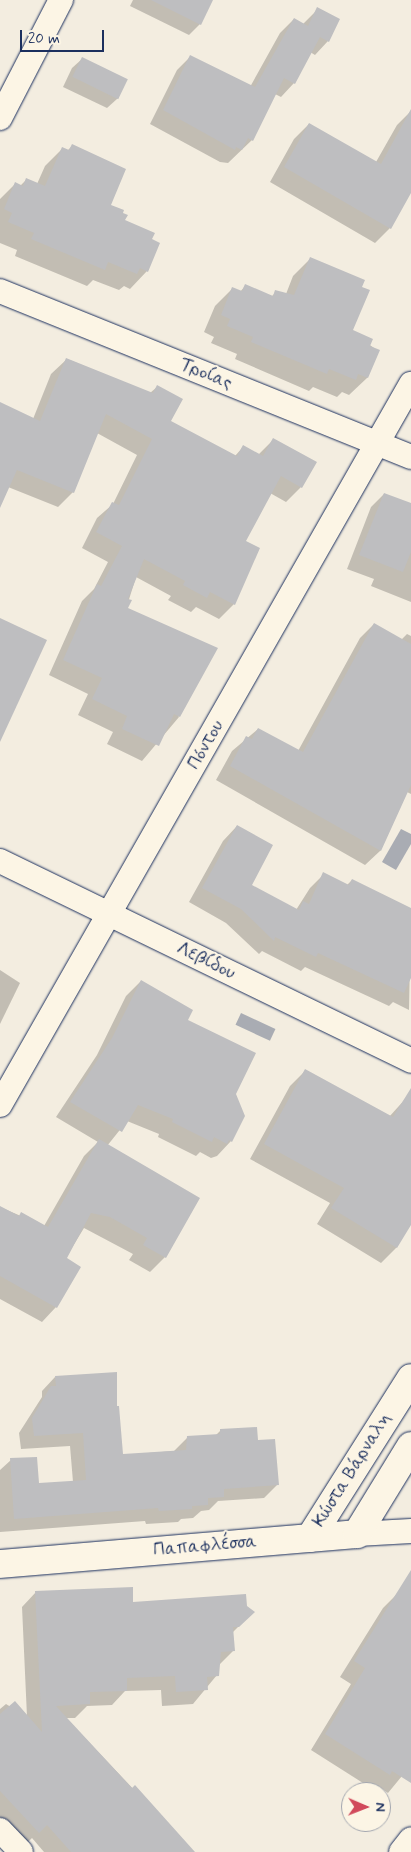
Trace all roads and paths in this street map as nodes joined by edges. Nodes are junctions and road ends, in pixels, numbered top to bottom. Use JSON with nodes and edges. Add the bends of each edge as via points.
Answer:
{"nodes":[{"id":1,"x":61,"y":0,"type":"edge"},
{"id":2,"x":0,"y":118,"type":"edge"},
{"id":3,"x":0,"y":291,"type":"edge"},
{"id":4,"x":411,"y":384,"type":"edge"},
{"id":5,"x":378,"y":443,"type":"junction"},
{"id":6,"x":411,"y":457,"type":"edge"},
{"id":7,"x":0,"y":861,"type":"edge"},
{"id":8,"x":110,"y":914,"type":"junction"},
{"id":9,"x":411,"y":1061,"type":"edge"},
{"id":10,"x":0,"y":1105,"type":"edge"},
{"id":11,"x":411,"y":1378,"type":"edge"},
{"id":12,"x":411,"y":1446,"type":"edge"},
{"id":13,"x":411,"y":1530,"type":"edge"},
{"id":14,"x":357,"y":1534,"type":"junction"},
{"id":15,"x":310,"y":1538,"type":"junction"},
{"id":16,"x":0,"y":1564,"type":"edge"},
{"id":17,"x":0,"y":1830,"type":"edge"},
{"id":18,"x":411,"y":1838,"type":"edge"},
{"id":19,"x":21,"y":1852,"type":"edge"},
{"id":20,"x":401,"y":1852,"type":"edge"}],
"edges":[{"from":1,"to":2,"type":"street"},
{"from":3,"to":5,"type":"street","name":"Τροίας"},
{"from":4,"to":5,"type":"street","name":"Πόντου"},
{"from":5,"to":6,"type":"street","name":"Τροίας"},
{"from":5,"to":8,"type":"street","name":"Πόντου"},
{"from":7,"to":8,"type":"street","name":"Λεβίδου"},
{"from":8,"to":9,"type":"street","name":"Λεβίδου"},
{"from":8,"to":10,"type":"street","name":"Πόντου"},
{"from":11,"to":15,"type":"street","name":"Κώστα Βάρναλη"},
{"from":12,"to":14,"type":"street"},
{"from":13,"to":14,"type":"street","name":"Παπαφλέσσα"},
{"from":14,"to":15,"type":"street","name":"Παπαφλέσσα"},
{"from":15,"to":16,"type":"street","name":"Παπαφλέσσα"},
{"from":17,"to":19,"type":"street"},
{"from":18,"to":20,"type":"street"}]}
